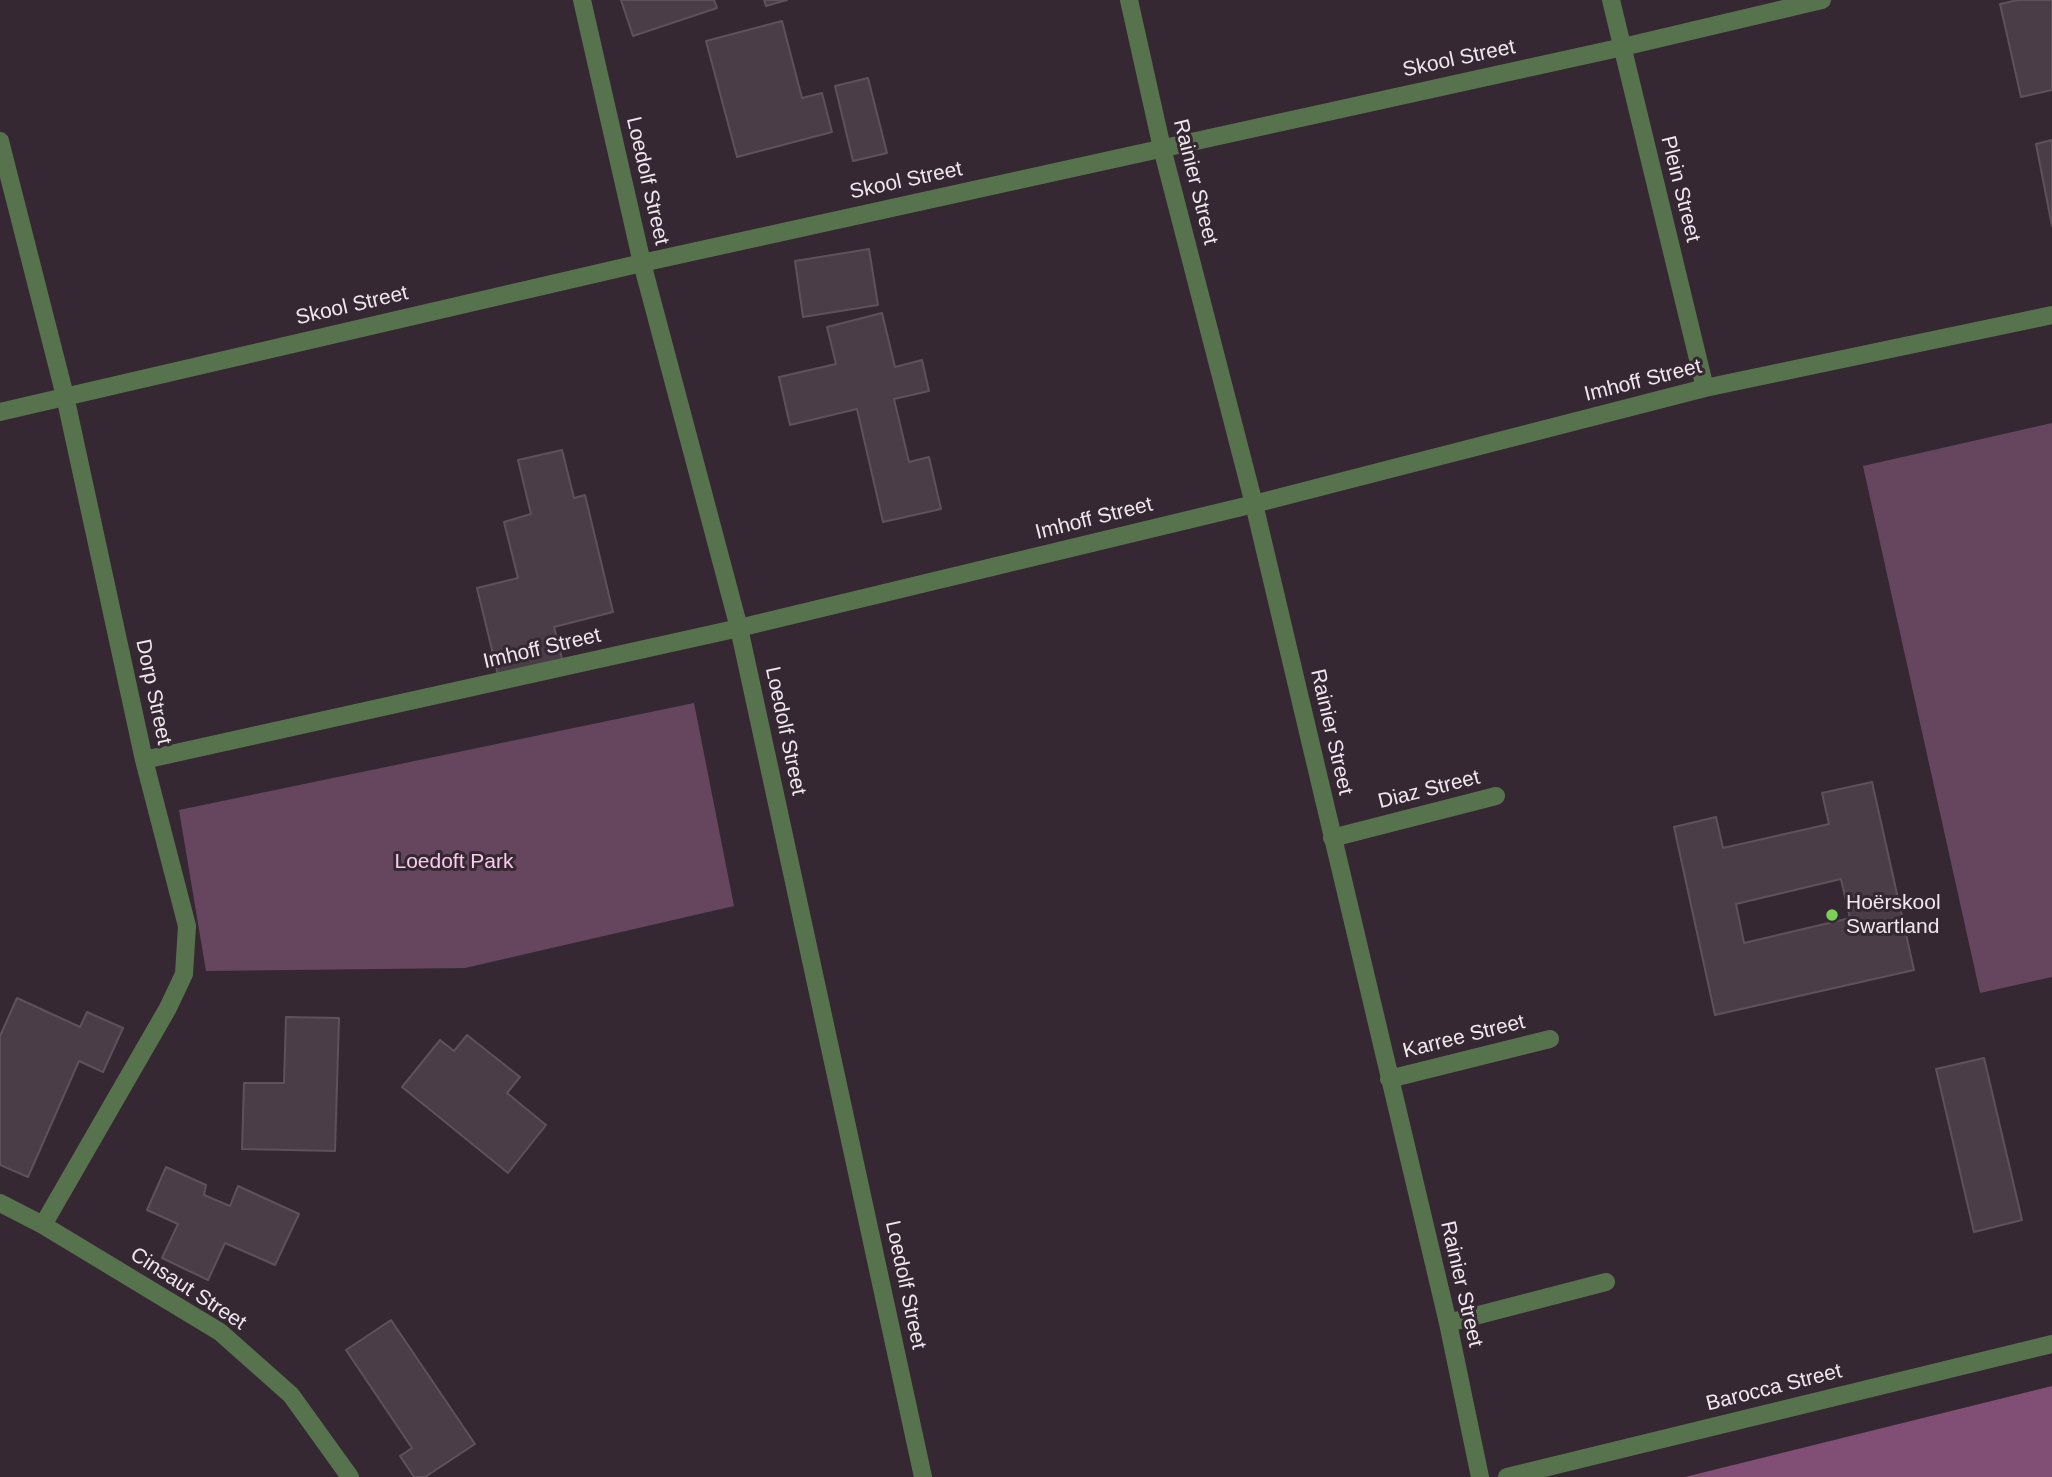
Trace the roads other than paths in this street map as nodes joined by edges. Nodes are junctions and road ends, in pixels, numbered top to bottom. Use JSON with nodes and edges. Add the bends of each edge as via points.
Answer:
{"nodes":[{"id":1,"x":582,"y":0,"type":"edge"},
{"id":2,"x":1129,"y":0,"type":"edge"},
{"id":3,"x":1611,"y":0,"type":"edge"},
{"id":4,"x":1822,"y":0,"type":"edge"},
{"id":5,"x":1623,"y":47,"type":"junction"},
{"id":6,"x":0,"y":141,"type":"edge"},
{"id":7,"x":1162,"y":148,"type":"junction"},
{"id":8,"x":642,"y":262,"type":"junction"},
{"id":9,"x":2052,"y":315,"type":"edge"},
{"id":10,"x":1705,"y":388,"type":"junction"},
{"id":11,"x":65,"y":396,"type":"junction"},
{"id":12,"x":0,"y":412,"type":"edge"},
{"id":13,"x":1254,"y":503,"type":"junction"},
{"id":14,"x":739,"y":628,"type":"junction"},
{"id":15,"x":144,"y":760,"type":"junction"},
{"id":16,"x":1496,"y":796,"type":"dead end"},
{"id":17,"x":1332,"y":838,"type":"junction"},
{"id":18,"x":1550,"y":1039,"type":"dead end"},
{"id":19,"x":1389,"y":1079,"type":"junction"},
{"id":20,"x":0,"y":1203,"type":"edge"},
{"id":21,"x":43,"y":1225,"type":"junction"},
{"id":22,"x":1606,"y":1282,"type":"dead end"},
{"id":23,"x":1448,"y":1323,"type":"junction"},
{"id":24,"x":2052,"y":1344,"type":"edge"},
{"id":25,"x":351,"y":1477,"type":"edge"},
{"id":26,"x":923,"y":1477,"type":"edge"},
{"id":27,"x":1480,"y":1477,"type":"edge"},
{"id":28,"x":1507,"y":1477,"type":"edge"}],
"edges":[{"from":1,"to":8,"type":"street","name":"Loedolf Street"},
{"from":2,"to":7,"type":"street","name":"Rainier Street"},
{"from":3,"to":5,"type":"street","name":"Plein Street"},
{"from":4,"to":5,"type":"street","name":"Skool Street"},
{"from":5,"to":7,"type":"street","name":"Skool Street"},
{"from":5,"to":10,"type":"street","name":"Plein Street"},
{"from":6,"to":11,"type":"street","name":"Dorp Street"},
{"from":7,"to":8,"type":"street","name":"Skool Street"},
{"from":7,"to":13,"type":"street","name":"Rainier Street"},
{"from":8,"to":11,"type":"street","name":"Skool Street"},
{"from":8,"to":14,"type":"street","name":"Loedolf Street"},
{"from":9,"to":10,"type":"street","name":"Imhoff Street"},
{"from":10,"to":13,"type":"street","name":"Imhoff Street"},
{"from":11,"to":12,"type":"street","name":"Skool Street"},
{"from":11,"to":15,"type":"street","name":"Dorp Street"},
{"from":13,"to":14,"type":"street","name":"Imhoff Street"},
{"from":13,"to":17,"type":"street","name":"Rainier Street"},
{"from":14,"to":15,"type":"street","name":"Imhoff Street"},
{"from":14,"to":26,"type":"street","name":"Loedolf Street"},
{"from":15,"to":21,"type":"street","name":"Dorp Street","via":[[187,926],[184,974]]},
{"from":16,"to":17,"type":"street","name":"Diaz Street"},
{"from":17,"to":19,"type":"street","name":"Rainier Street"},
{"from":18,"to":19,"type":"street","name":"Karree Street"},
{"from":19,"to":23,"type":"street","name":"Rainier Street"},
{"from":20,"to":21,"type":"street","name":"Cinsaut Street"},
{"from":21,"to":25,"type":"street","name":"Cinsaut Street","via":[[220,1332],[291,1395]]},
{"from":22,"to":23,"type":"street"},
{"from":23,"to":27,"type":"street","name":"Rainier Street"},
{"from":24,"to":28,"type":"street","name":"Barocca Street"}]}
